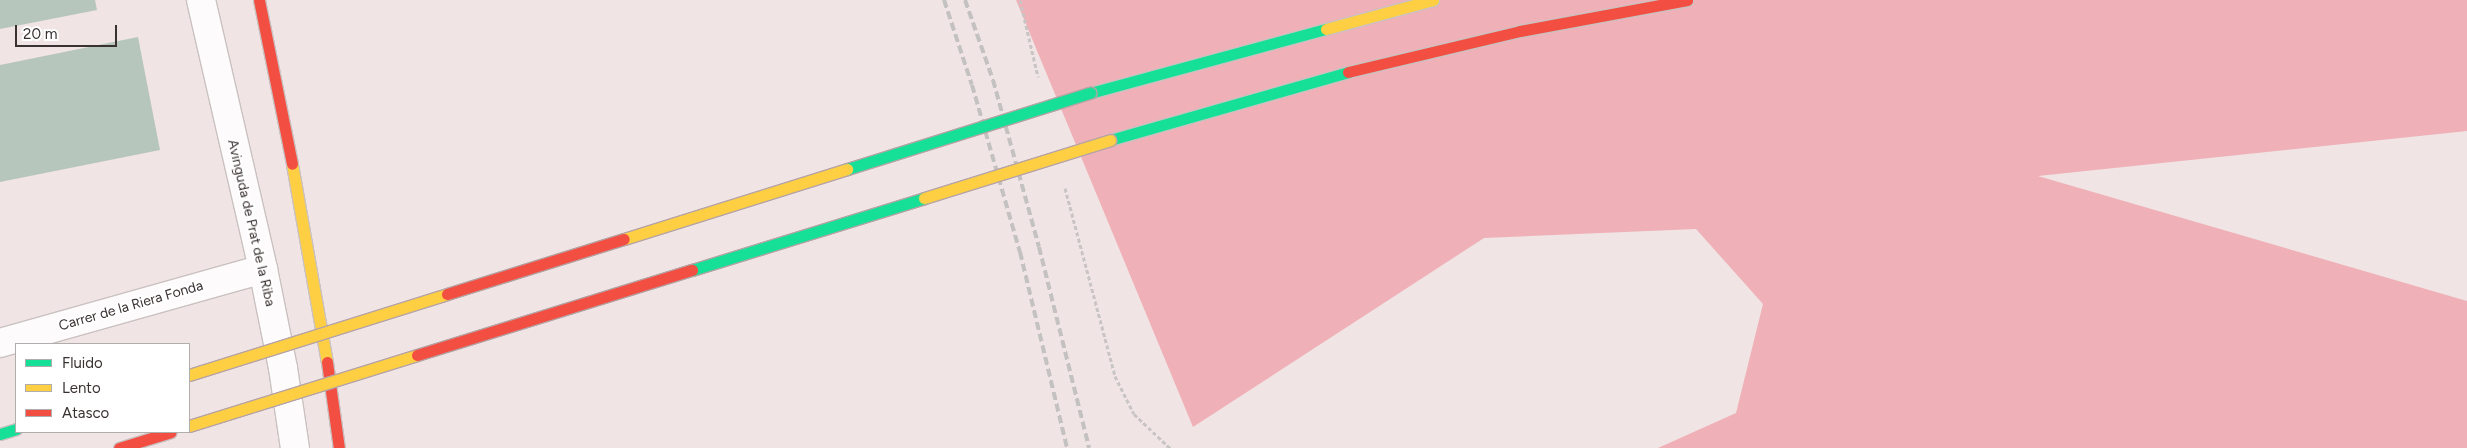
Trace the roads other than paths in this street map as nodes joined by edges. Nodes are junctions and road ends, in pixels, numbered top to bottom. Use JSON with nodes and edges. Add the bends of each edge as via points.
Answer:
{"nodes":[{"id":1,"x":201,"y":0,"type":"edge"},
{"id":2,"x":259,"y":0,"type":"edge"},
{"id":3,"x":1433,"y":0,"type":"edge"},
{"id":4,"x":1687,"y":0,"type":"edge"},
{"id":5,"x":263,"y":269,"type":"junction"},
{"id":6,"x":0,"y":343,"type":"edge"},
{"id":7,"x":190,"y":375,"type":"edge"},
{"id":8,"x":190,"y":426,"type":"edge"},
{"id":9,"x":15,"y":429,"type":"edge"},
{"id":10,"x":168,"y":433,"type":"edge"},
{"id":11,"x":0,"y":434,"type":"edge"},
{"id":12,"x":122,"y":447,"type":"edge"},
{"id":13,"x":295,"y":448,"type":"edge"},
{"id":14,"x":339,"y":448,"type":"edge"}],
"edges":[{"from":1,"to":5,"type":"street","name":"Avinguda de Prat de la Riba"},
{"from":2,"to":14,"type":"main road","via":[[325,349]]},
{"from":3,"to":7,"type":"main road","bridge":true,"via":[[1090,93]]},
{"from":4,"to":8,"type":"main road","bridge":true,"via":[[1520,31],[1358,69],[1110,140]]},
{"from":5,"to":6,"type":"street","name":"Carrer de la Riera Fonda"},
{"from":5,"to":13,"type":"street","name":"Avinguda de Prat de la Riba"},
{"from":9,"to":11,"type":"main road"},
{"from":10,"to":12,"type":"main road"}]}
